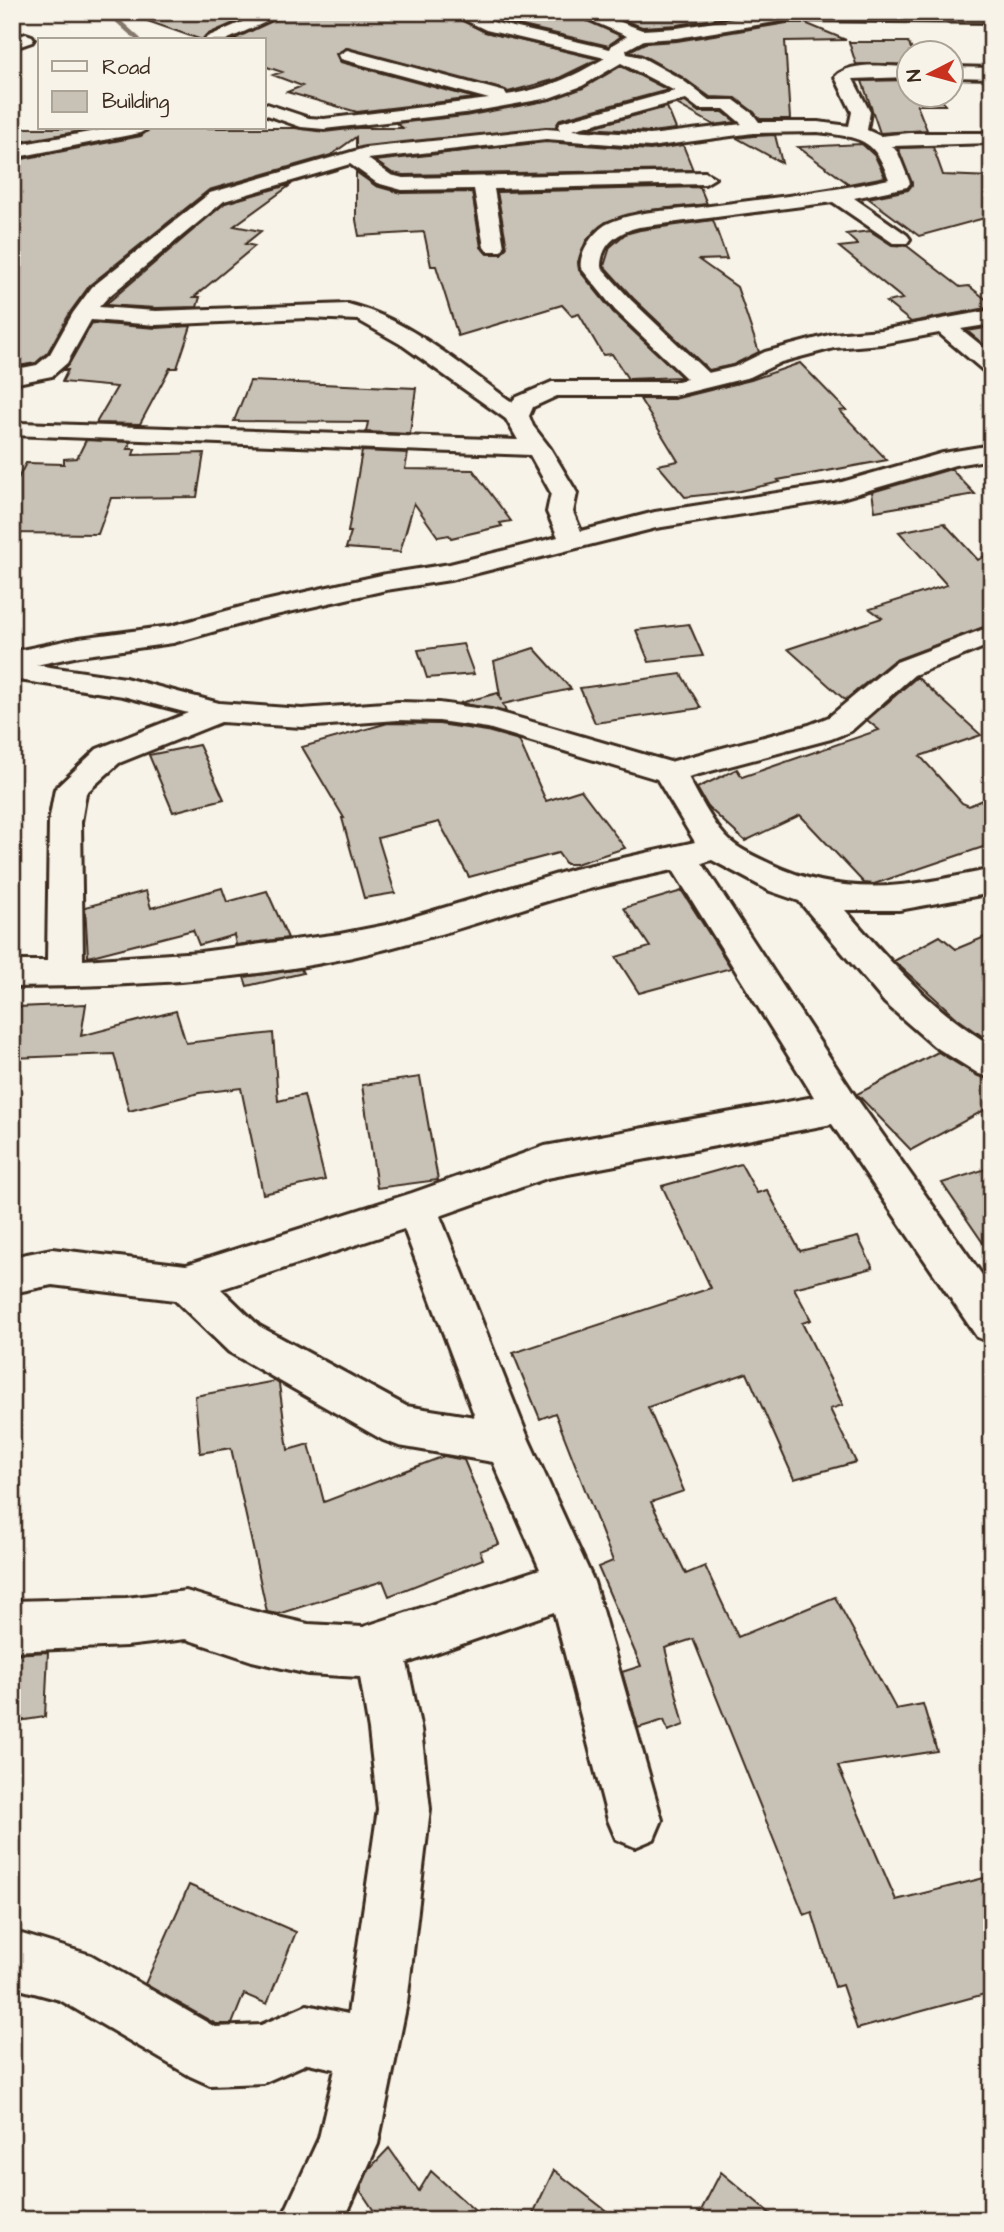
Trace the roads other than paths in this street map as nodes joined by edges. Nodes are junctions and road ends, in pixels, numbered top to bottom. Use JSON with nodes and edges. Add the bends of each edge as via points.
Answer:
{"nodes":[{"id":1,"x":280,"y":12,"type":"edge"},
{"id":2,"x":579,"y":12,"type":"edge"},
{"id":3,"x":808,"y":12,"type":"edge"},
{"id":4,"x":789,"y":16,"type":"junction"},
{"id":5,"x":992,"y":17,"type":"edge"},
{"id":6,"x":471,"y":19,"type":"dead end"},
{"id":7,"x":640,"y":35,"type":"junction"},
{"id":8,"x":218,"y":38,"type":"edge"},
{"id":9,"x":346,"y":55,"type":"dead end"},
{"id":10,"x":619,"y":57,"type":"junction"},
{"id":11,"x":895,"y":72,"type":"edge"},
{"id":12,"x":965,"y":72,"type":"edge"},
{"id":13,"x":992,"y":73,"type":"edge"},
{"id":14,"x":689,"y":93,"type":"junction"},
{"id":15,"x":514,"y":100,"type":"junction"},
{"id":16,"x":266,"y":109,"type":"edge"},
{"id":17,"x":753,"y":128,"type":"junction"},
{"id":18,"x":132,"y":130,"type":"edge"},
{"id":19,"x":857,"y":132,"type":"junction"},
{"id":20,"x":545,"y":134,"type":"junction"},
{"id":21,"x":681,"y":138,"type":"junction"},
{"id":22,"x":992,"y":138,"type":"edge"},
{"id":23,"x":877,"y":142,"type":"junction"},
{"id":24,"x":12,"y":152,"type":"edge"},
{"id":25,"x":354,"y":158,"type":"junction"},
{"id":26,"x":705,"y":178,"type":"junction"},
{"id":27,"x":482,"y":182,"type":"junction"},
{"id":28,"x":837,"y":196,"type":"junction"},
{"id":29,"x":724,"y":212,"type":"junction"},
{"id":30,"x":900,"y":239,"type":"dead end"},
{"id":31,"x":495,"y":247,"type":"dead end"},
{"id":32,"x":84,"y":313,"type":"junction"},
{"id":33,"x":992,"y":317,"type":"edge"},
{"id":34,"x":943,"y":325,"type":"junction"},
{"id":35,"x":992,"y":366,"type":"edge"},
{"id":36,"x":16,"y":377,"type":"edge"},
{"id":37,"x":704,"y":382,"type":"junction"},
{"id":38,"x":517,"y":416,"type":"junction"},
{"id":39,"x":16,"y":435,"type":"edge"},
{"id":40,"x":538,"y":448,"type":"junction"},
{"id":41,"x":992,"y":453,"type":"edge"},
{"id":42,"x":572,"y":540,"type":"junction"},
{"id":43,"x":992,"y":634,"type":"edge"},
{"id":44,"x":12,"y":661,"type":"edge"},
{"id":45,"x":12,"y":670,"type":"edge"},
{"id":46,"x":218,"y":712,"type":"junction"},
{"id":47,"x":669,"y":772,"type":"junction"},
{"id":48,"x":700,"y":853,"type":"junction"},
{"id":49,"x":992,"y":881,"type":"edge"},
{"id":50,"x":811,"y":893,"type":"junction"},
{"id":51,"x":65,"y":972,"type":"junction"},
{"id":52,"x":12,"y":974,"type":"edge"},
{"id":53,"x":992,"y":1064,"type":"edge"},
{"id":54,"x":841,"y":1107,"type":"junction"},
{"id":55,"x":416,"y":1208,"type":"junction"},
{"id":56,"x":12,"y":1275,"type":"edge"},
{"id":57,"x":186,"y":1283,"type":"junction"},
{"id":58,"x":992,"y":1324,"type":"edge"},
{"id":59,"x":508,"y":1444,"type":"junction"},
{"id":60,"x":570,"y":1582,"type":"junction"},
{"id":61,"x":12,"y":1626,"type":"edge"},
{"id":62,"x":379,"y":1646,"type":"junction"},
{"id":63,"x":635,"y":1819,"type":"dead end"},
{"id":64,"x":12,"y":1959,"type":"edge"},
{"id":65,"x":369,"y":2048,"type":"junction"},
{"id":66,"x":312,"y":2220,"type":"edge"}],
"edges":[{"from":1,"to":8,"type":"street"},
{"from":2,"to":7,"type":"street"},
{"from":3,"to":4,"type":"street"},
{"from":4,"to":5,"type":"street"},
{"from":4,"to":7,"type":"street"},
{"from":6,"to":10,"type":"street"},
{"from":7,"to":10,"type":"street","via":[[618,48]]},
{"from":9,"to":15,"type":"street"},
{"from":10,"to":14,"type":"street","via":[[657,72]]},
{"from":10,"to":15,"type":"street","via":[[576,82]]},
{"from":11,"to":19,"type":"street","via":[[844,77],[861,112]]},
{"from":12,"to":13,"type":"street"},
{"from":14,"to":17,"type":"street","via":[[705,105],[728,104]]},
{"from":14,"to":20,"type":"street"},
{"from":15,"to":16,"type":"street","via":[[324,124]]},
{"from":17,"to":19,"type":"street"},
{"from":17,"to":21,"type":"street"},
{"from":18,"to":24,"type":"street"},
{"from":19,"to":23,"type":"street"},
{"from":20,"to":21,"type":"street","via":[[650,141]]},
{"from":20,"to":25,"type":"street"},
{"from":21,"to":26,"type":"street"},
{"from":22,"to":23,"type":"street"},
{"from":23,"to":28,"type":"street","via":[[889,153],[900,183]]},
{"from":25,"to":27,"type":"street","via":[[391,183]]},
{"from":25,"to":32,"type":"street","via":[[217,197],[100,292]]},
{"from":26,"to":27,"type":"street"},
{"from":26,"to":29,"type":"street"},
{"from":27,"to":31,"type":"street"},
{"from":28,"to":29,"type":"street"},
{"from":28,"to":30,"type":"street"},
{"from":29,"to":37,"type":"street","via":[[615,226],[603,234],[590,263],[623,305]]},
{"from":32,"to":36,"type":"street","via":[[59,358],[44,371]]},
{"from":32,"to":38,"type":"street","via":[[156,318],[306,311],[365,315],[440,360]]},
{"from":33,"to":34,"type":"street"},
{"from":34,"to":35,"type":"street"},
{"from":34,"to":37,"type":"street","via":[[833,341]]},
{"from":36,"to":39,"type":"street","via":[[26,403]]},
{"from":37,"to":38,"type":"street","via":[[673,390],[552,389],[523,402]]},
{"from":38,"to":40,"type":"street"},
{"from":39,"to":40,"type":"street"},
{"from":40,"to":42,"type":"street","via":[[564,493],[560,512]]},
{"from":41,"to":42,"type":"street","via":[[951,458],[838,491],[655,520]]},
{"from":42,"to":44,"type":"street","via":[[450,572],[252,612],[173,635]]},
{"from":43,"to":47,"type":"street","via":[[904,669],[840,724]]},
{"from":45,"to":46,"type":"street","via":[[125,687]]},
{"from":46,"to":47,"type":"street","via":[[302,718],[439,712],[491,719]]},
{"from":46,"to":51,"type":"street","via":[[108,756],[71,789],[65,822]]},
{"from":47,"to":48,"type":"street"},
{"from":48,"to":50,"type":"street"},
{"from":48,"to":51,"type":"street","via":[[574,881],[356,944],[240,961]]},
{"from":48,"to":54,"type":"street"},
{"from":49,"to":50,"type":"street","via":[[901,899],[864,901]]},
{"from":50,"to":53,"type":"street","via":[[898,994],[947,1037]]},
{"from":51,"to":52,"type":"street"},
{"from":54,"to":55,"type":"street","via":[[545,1162]]},
{"from":54,"to":58,"type":"street"},
{"from":55,"to":57,"type":"street"},
{"from":55,"to":59,"type":"street"},
{"from":56,"to":57,"type":"street","via":[[52,1267]]},
{"from":57,"to":59,"type":"street","via":[[244,1339],[399,1425]]},
{"from":59,"to":60,"type":"street"},
{"from":60,"to":62,"type":"street"},
{"from":60,"to":63,"type":"street"},
{"from":61,"to":62,"type":"street","via":[[186,1615],[308,1649],[363,1652]]},
{"from":62,"to":65,"type":"street","via":[[396,1730],[404,1809]]},
{"from":64,"to":65,"type":"street","via":[[71,1975],[210,2056],[263,2054],[307,2034]]},
{"from":65,"to":66,"type":"street","via":[[348,2144]]}]}
